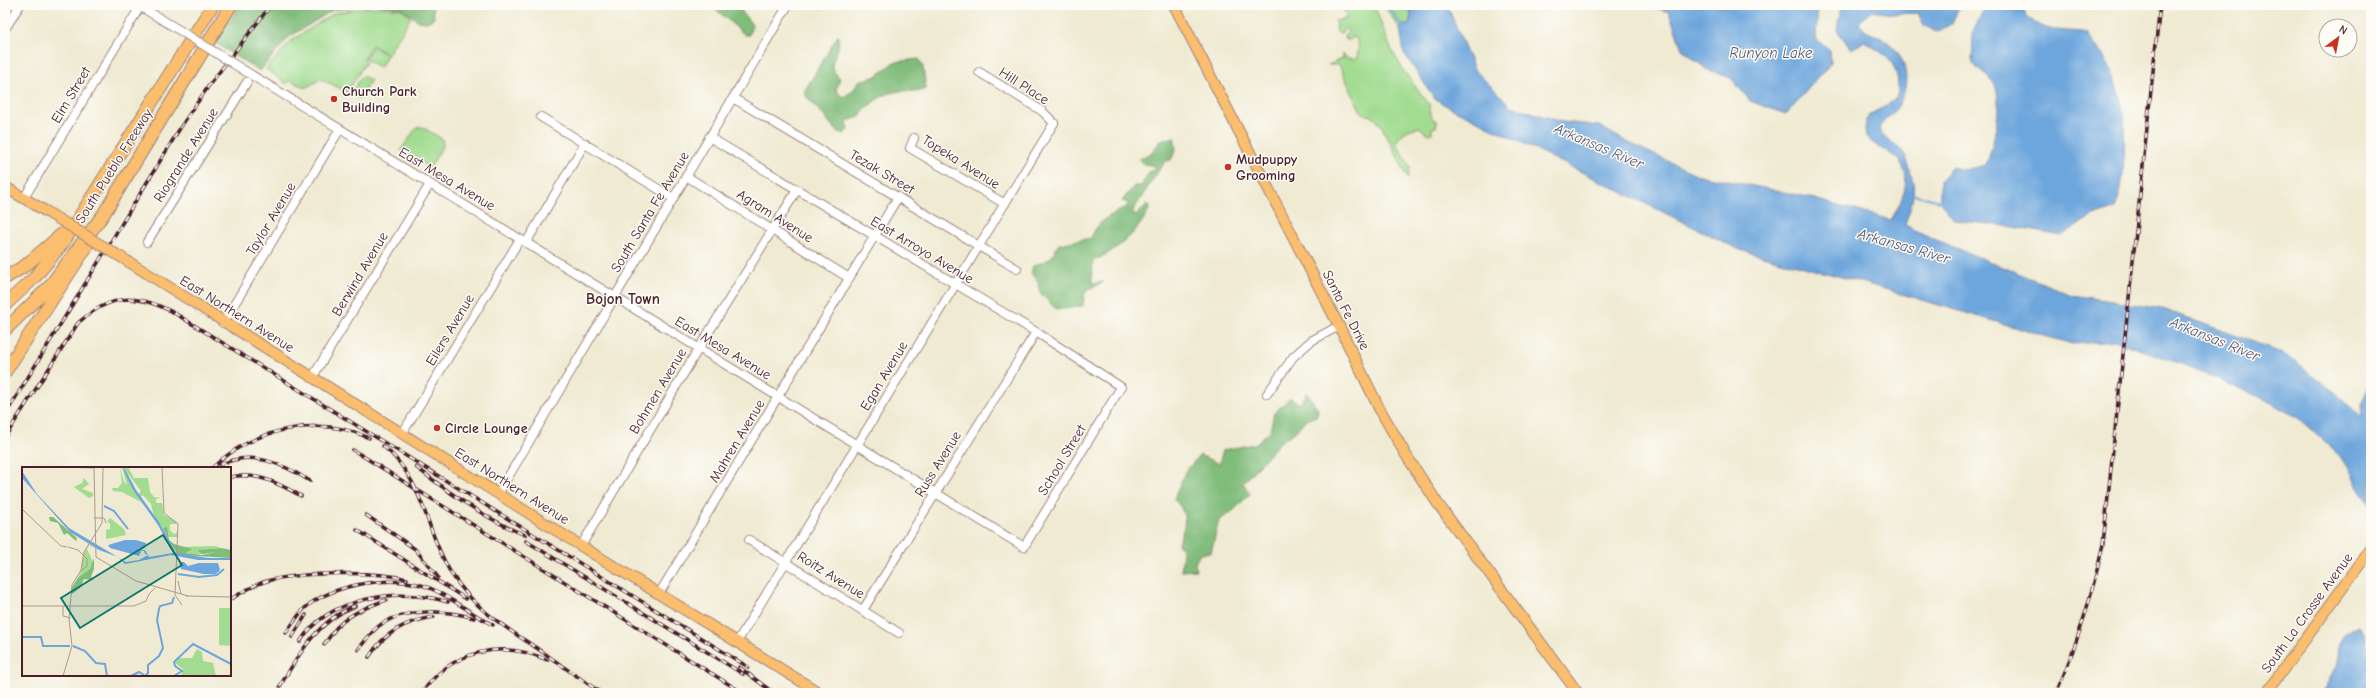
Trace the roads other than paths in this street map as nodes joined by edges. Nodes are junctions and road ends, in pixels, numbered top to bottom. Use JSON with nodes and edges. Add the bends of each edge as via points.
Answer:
{"nodes":[{"id":1,"x":20,"y":5,"type":"edge"},
{"id":2,"x":140,"y":5,"type":"edge"},
{"id":3,"x":213,"y":5,"type":"edge"},
{"id":4,"x":231,"y":5,"type":"edge"},
{"id":5,"x":788,"y":5,"type":"edge"},
{"id":6,"x":1174,"y":5,"type":"edge"},
{"id":7,"x":5,"y":29,"type":"edge"},
{"id":8,"x":979,"y":72,"type":"dead end"},
{"id":9,"x":247,"y":82,"type":"dead end"},
{"id":10,"x":733,"y":98,"type":"junction"},
{"id":11,"x":541,"y":116,"type":"dead end"},
{"id":12,"x":1054,"y":123,"type":"joint"},
{"id":13,"x":340,"y":129,"type":"junction"},
{"id":14,"x":709,"y":137,"type":"junction"},
{"id":15,"x":914,"y":138,"type":"dead end"},
{"id":16,"x":585,"y":143,"type":"junction"},
{"id":17,"x":686,"y":176,"type":"junction"},
{"id":18,"x":430,"y":184,"type":"junction"},
{"id":19,"x":5,"y":187,"type":"edge"},
{"id":20,"x":797,"y":190,"type":"junction"},
{"id":21,"x":92,"y":197,"type":"junction"},
{"id":22,"x":898,"y":197,"type":"junction"},
{"id":23,"x":24,"y":198,"type":"junction"},
{"id":24,"x":673,"y":198,"type":"junction"},
{"id":25,"x":1005,"y":204,"type":"junction"},
{"id":26,"x":103,"y":215,"type":"junction"},
{"id":27,"x":772,"y":230,"type":"junction"},
{"id":28,"x":874,"y":236,"type":"junction"},
{"id":29,"x":523,"y":241,"type":"junction"},
{"id":30,"x":147,"y":242,"type":"dead end"},
{"id":31,"x":979,"y":246,"type":"junction"},
{"id":32,"x":1017,"y":270,"type":"dead end"},
{"id":33,"x":5,"y":278,"type":"edge"},
{"id":34,"x":849,"y":278,"type":"junction"},
{"id":35,"x":955,"y":285,"type":"junction"},
{"id":36,"x":614,"y":297,"type":"junction"},
{"id":37,"x":5,"y":306,"type":"edge"},
{"id":38,"x":223,"y":323,"type":"junction"},
{"id":39,"x":1339,"y":326,"type":"junction"},
{"id":40,"x":5,"y":330,"type":"edge"},
{"id":41,"x":1036,"y":332,"type":"junction"},
{"id":42,"x":699,"y":348,"type":"junction"},
{"id":43,"x":5,"y":372,"type":"edge"},
{"id":44,"x":312,"y":378,"type":"junction"},
{"id":45,"x":1121,"y":387,"type":"joint"},
{"id":46,"x":1267,"y":394,"type":"dead end"},
{"id":47,"x":778,"y":397,"type":"junction"},
{"id":48,"x":402,"y":434,"type":"junction"},
{"id":49,"x":857,"y":445,"type":"junction"},
{"id":50,"x":936,"y":493,"type":"junction"},
{"id":51,"x":498,"y":494,"type":"junction"},
{"id":52,"x":749,"y":540,"type":"dead end"},
{"id":53,"x":581,"y":546,"type":"junction"},
{"id":54,"x":1024,"y":547,"type":"joint"},
{"id":55,"x":2368,"y":552,"type":"edge"},
{"id":56,"x":786,"y":563,"type":"junction"},
{"id":57,"x":659,"y":594,"type":"junction"},
{"id":58,"x":863,"y":610,"type":"junction"},
{"id":59,"x":899,"y":633,"type":"dead end"},
{"id":60,"x":737,"y":642,"type":"junction"},
{"id":61,"x":820,"y":693,"type":"edge"},
{"id":62,"x":1578,"y":693,"type":"edge"},
{"id":63,"x":2266,"y":693,"type":"edge"}],
"edges":[{"from":1,"to":7,"type":"street"},
{"from":2,"to":13,"type":"street","name":"East Mesa Avenue","bridge":true},
{"from":2,"to":23,"type":"street","name":"Elm Street"},
{"from":3,"to":21,"type":"highway","name":"South Pueblo Freeway"},
{"from":4,"to":26,"type":"highway","name":"South Pueblo Freeway"},
{"from":5,"to":10,"type":"street","name":"South Santa Fe Avenue"},
{"from":6,"to":39,"type":"main road","name":"Santa Fe Drive"},
{"from":8,"to":12,"type":"street","name":"Hill Place","via":[[1042,111]]},
{"from":9,"to":30,"type":"street","name":"Riogrande Avenue"},
{"from":10,"to":14,"type":"street","name":"South Santa Fe Avenue"},
{"from":10,"to":22,"type":"street","name":"Tezak Street"},
{"from":11,"to":16,"type":"street"},
{"from":12,"to":25,"type":"street","name":"Egan Avenue"},
{"from":13,"to":18,"type":"street","name":"East Mesa Avenue"},
{"from":13,"to":38,"type":"street","name":"Taylor Avenue"},
{"from":14,"to":17,"type":"street","name":"South Santa Fe Avenue"},
{"from":14,"to":20,"type":"street","name":"East Arroyo Avenue"},
{"from":15,"to":25,"type":"street","name":"Topeka Avenue","via":[[910,148]]},
{"from":16,"to":24,"type":"street"},
{"from":16,"to":29,"type":"street","name":"Eilers Avenue"},
{"from":17,"to":24,"type":"street","name":"South Santa Fe Avenue"},
{"from":17,"to":27,"type":"street","name":"Agram Avenue"},
{"from":18,"to":29,"type":"street","name":"East Mesa Avenue"},
{"from":18,"to":44,"type":"street","name":"Berwind Avenue"},
{"from":19,"to":23,"type":"main road","name":"East Northern Avenue"},
{"from":20,"to":27,"type":"street","name":"Bohmen Avenue"},
{"from":20,"to":28,"type":"street","name":"East Arroyo Avenue"},
{"from":21,"to":33,"type":"highway","via":[[46,249]]},
{"from":21,"to":37,"type":"highway","name":"South Pueblo Freeway","via":[[63,243],[35,277]]},
{"from":22,"to":28,"type":"street","name":"Mahren Avenue"},
{"from":22,"to":31,"type":"street","name":"Tezak Street"},
{"from":23,"to":38,"type":"main road","name":"East Northern Avenue","bridge":true},
{"from":24,"to":36,"type":"street","name":"South Santa Fe Avenue"},
{"from":25,"to":31,"type":"street","name":"Egan Avenue"},
{"from":26,"to":40,"type":"highway","name":"South Pueblo Freeway","via":[[49,287]]},
{"from":26,"to":43,"type":"highway","via":[[82,256]]},
{"from":27,"to":34,"type":"street","name":"Agram Avenue"},
{"from":27,"to":42,"type":"street","name":"Bohmen Avenue"},
{"from":28,"to":34,"type":"street","name":"Mahren Avenue"},
{"from":28,"to":35,"type":"street","name":"East Arroyo Avenue"},
{"from":29,"to":36,"type":"street","name":"East Mesa Avenue"},
{"from":29,"to":48,"type":"street","name":"Eilers Avenue"},
{"from":31,"to":32,"type":"street","name":"Tezak Street"},
{"from":31,"to":35,"type":"street","name":"Egan Avenue"},
{"from":34,"to":47,"type":"street","name":"Mahren Avenue"},
{"from":35,"to":41,"type":"street","name":"East Arroyo Avenue"},
{"from":35,"to":49,"type":"street","name":"Egan Avenue"},
{"from":36,"to":42,"type":"street","name":"East Mesa Avenue"},
{"from":36,"to":51,"type":"street","name":"South Santa Fe Avenue"},
{"from":38,"to":44,"type":"main road","name":"East Northern Avenue"},
{"from":39,"to":46,"type":"street","via":[[1311,341],[1293,357]]},
{"from":39,"to":62,"type":"main road","name":"Santa Fe Drive","via":[[1379,408],[1406,455],[1438,504]]},
{"from":41,"to":45,"type":"street","name":"East Arroyo Avenue"},
{"from":41,"to":50,"type":"street","name":"Russ Avenue"},
{"from":42,"to":47,"type":"street","name":"East Mesa Avenue"},
{"from":42,"to":53,"type":"street","name":"Bohmen Avenue"},
{"from":44,"to":48,"type":"main road","name":"East Northern Avenue"},
{"from":45,"to":54,"type":"street","name":"School Street"},
{"from":47,"to":49,"type":"street","name":"East Mesa Avenue"},
{"from":47,"to":57,"type":"street","name":"Mahren Avenue"},
{"from":48,"to":51,"type":"main road","name":"East Northern Avenue"},
{"from":49,"to":50,"type":"street","name":"East Mesa Avenue"},
{"from":49,"to":56,"type":"street","name":"Egan Avenue"},
{"from":50,"to":54,"type":"street","name":"East Mesa Avenue"},
{"from":50,"to":58,"type":"street","name":"Russ Avenue"},
{"from":51,"to":53,"type":"main road","name":"East Northern Avenue"},
{"from":52,"to":56,"type":"street","name":"Roitz Avenue"},
{"from":53,"to":57,"type":"main road","name":"East Northern Avenue"},
{"from":55,"to":63,"type":"main road","name":"South La Crosse Avenue"},
{"from":56,"to":58,"type":"street","name":"Roitz Avenue"},
{"from":56,"to":60,"type":"street","name":"Egan Avenue"},
{"from":57,"to":60,"type":"main road","name":"East Northern Avenue"},
{"from":58,"to":59,"type":"street","name":"Roitz Avenue"},
{"from":60,"to":61,"type":"main road","name":"East Northern Avenue"}]}
